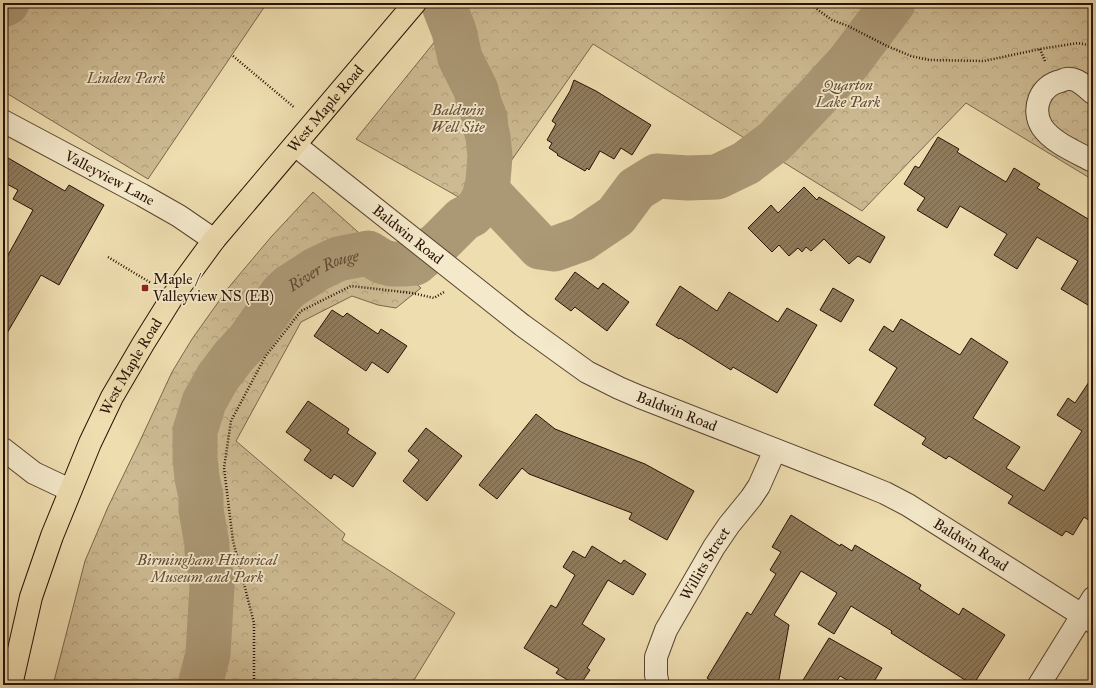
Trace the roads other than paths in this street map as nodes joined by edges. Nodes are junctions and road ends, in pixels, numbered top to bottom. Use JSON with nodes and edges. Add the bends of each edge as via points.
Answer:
{"nodes":[{"id":1,"x":415,"y":3,"type":"edge"},
{"id":2,"x":1093,"y":93,"type":"edge"},
{"id":3,"x":3,"y":121,"type":"edge"},
{"id":4,"x":295,"y":145,"type":"junction"},
{"id":5,"x":1093,"y":161,"type":"edge"},
{"id":6,"x":214,"y":240,"type":"junction"},
{"id":7,"x":3,"y":449,"type":"edge"},
{"id":8,"x":775,"y":450,"type":"junction"},
{"id":9,"x":70,"y":490,"type":"junction"},
{"id":10,"x":1090,"y":612,"type":"edge"},
{"id":11,"x":8,"y":683,"type":"edge"},
{"id":12,"x":658,"y":685,"type":"edge"},
{"id":13,"x":1039,"y":685,"type":"edge"}],
"edges":[{"from":1,"to":4,"type":"main road","name":"West Maple Road"},
{"from":2,"to":5,"type":"street","via":[[1083,84],[1070,79],[1054,82],[1039,98],[1037,110],[1042,127],[1051,136]]},
{"from":3,"to":6,"type":"street","name":"Valleyview Lane","via":[[142,195]]},
{"from":4,"to":6,"type":"main road","name":"West Maple Road"},
{"from":4,"to":8,"type":"street","name":"Baldwin Road","via":[[522,325],[587,372],[640,397]]},
{"from":6,"to":9,"type":"main road","name":"West Maple Road","via":[[173,296],[112,397]]},
{"from":7,"to":9,"type":"street","via":[[34,473]]},
{"from":8,"to":10,"type":"street","name":"Baldwin Road","via":[[885,493]]},
{"from":8,"to":12,"type":"street","name":"Willits Street","via":[[759,486],[728,524],[666,630],[656,657]]},
{"from":9,"to":11,"type":"main road","name":"West Maple Road","via":[[31,598]]},
{"from":10,"to":13,"type":"street"}]}
